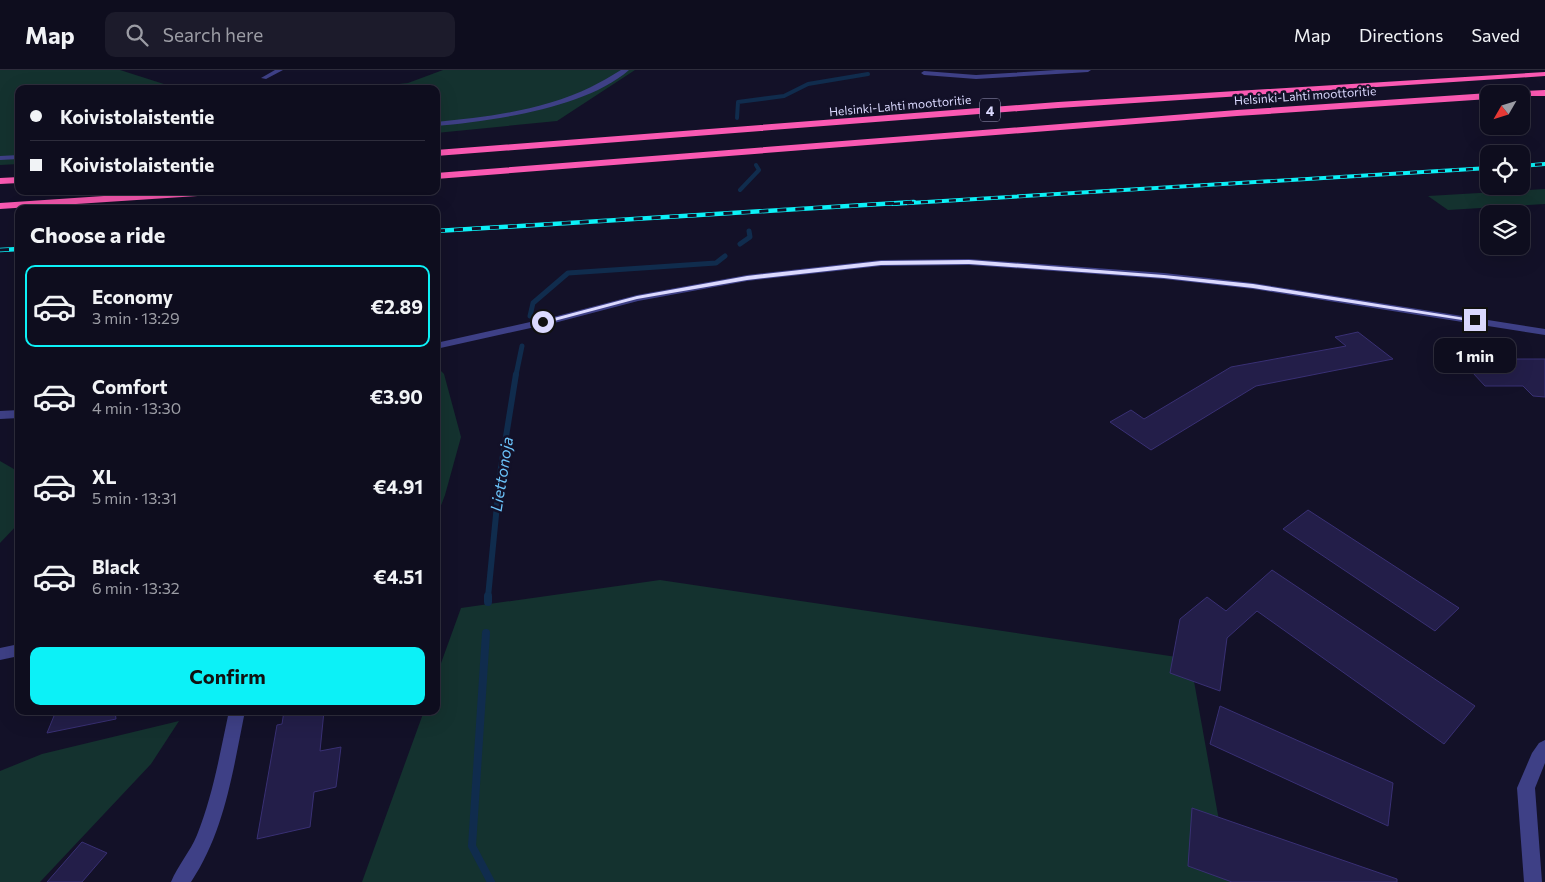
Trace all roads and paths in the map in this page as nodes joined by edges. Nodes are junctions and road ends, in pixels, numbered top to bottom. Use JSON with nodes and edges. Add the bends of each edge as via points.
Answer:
{"nodes":[{"id":1,"x":280,"y":70,"type":"edge"},
{"id":2,"x":626,"y":70,"type":"edge"},
{"id":3,"x":1088,"y":70,"type":"edge"},
{"id":4,"x":924,"y":73,"type":"dead end"},
{"id":5,"x":1545,"y":74,"type":"edge"},
{"id":6,"x":264,"y":78,"type":"dead end"},
{"id":7,"x":1545,"y":93,"type":"edge"},
{"id":8,"x":1530,"y":94,"type":"edge"},
{"id":9,"x":1480,"y":97,"type":"edge"},
{"id":10,"x":440,"y":124,"type":"edge"},
{"id":11,"x":440,"y":153,"type":"edge"},
{"id":12,"x":15,"y":157,"type":"edge"},
{"id":13,"x":0,"y":158,"type":"edge"},
{"id":14,"x":440,"y":176,"type":"edge"},
{"id":15,"x":15,"y":180,"type":"edge"},
{"id":16,"x":0,"y":181,"type":"edge"},
{"id":17,"x":167,"y":195,"type":"edge"},
{"id":18,"x":15,"y":205,"type":"edge"},
{"id":19,"x":15,"y":205,"type":"edge"},
{"id":20,"x":0,"y":206,"type":"edge"},
{"id":21,"x":1545,"y":332,"type":"edge"},
{"id":22,"x":440,"y":345,"type":"edge"},
{"id":23,"x":15,"y":414,"type":"edge"},
{"id":24,"x":0,"y":415,"type":"edge"},
{"id":25,"x":15,"y":651,"type":"edge"},
{"id":26,"x":0,"y":654,"type":"edge"},
{"id":27,"x":236,"y":715,"type":"edge"},
{"id":28,"x":1545,"y":748,"type":"edge"},
{"id":29,"x":180,"y":882,"type":"edge"},
{"id":30,"x":1533,"y":882,"type":"edge"}],
"edges":[{"from":1,"to":6,"type":"street"},
{"from":2,"to":10,"type":"street","via":[[593,89],[562,101],[489,119]]},
{"from":3,"to":4,"type":"street","via":[[976,77]]},
{"from":5,"to":11,"type":"highway","name":"Helsinki-Lahti moottoritie","number":"4","via":[[1086,103]]},
{"from":7,"to":8,"type":"highway"},
{"from":9,"to":14,"type":"highway","name":"Helsinki-Lahti moottoritie","number":"4"},
{"from":12,"to":13,"type":"street"},
{"from":15,"to":16,"type":"highway"},
{"from":17,"to":19,"type":"highway"},
{"from":18,"to":20,"type":"highway"},
{"from":21,"to":22,"type":"street","via":[[1244,285],[969,262],[881,263],[747,278],[637,298]]},
{"from":23,"to":24,"type":"street"},
{"from":25,"to":26,"type":"street"},
{"from":27,"to":29,"type":"street","via":[[218,802],[191,867]]},
{"from":28,"to":30,"type":"street","via":[[1526,788]]}]}
